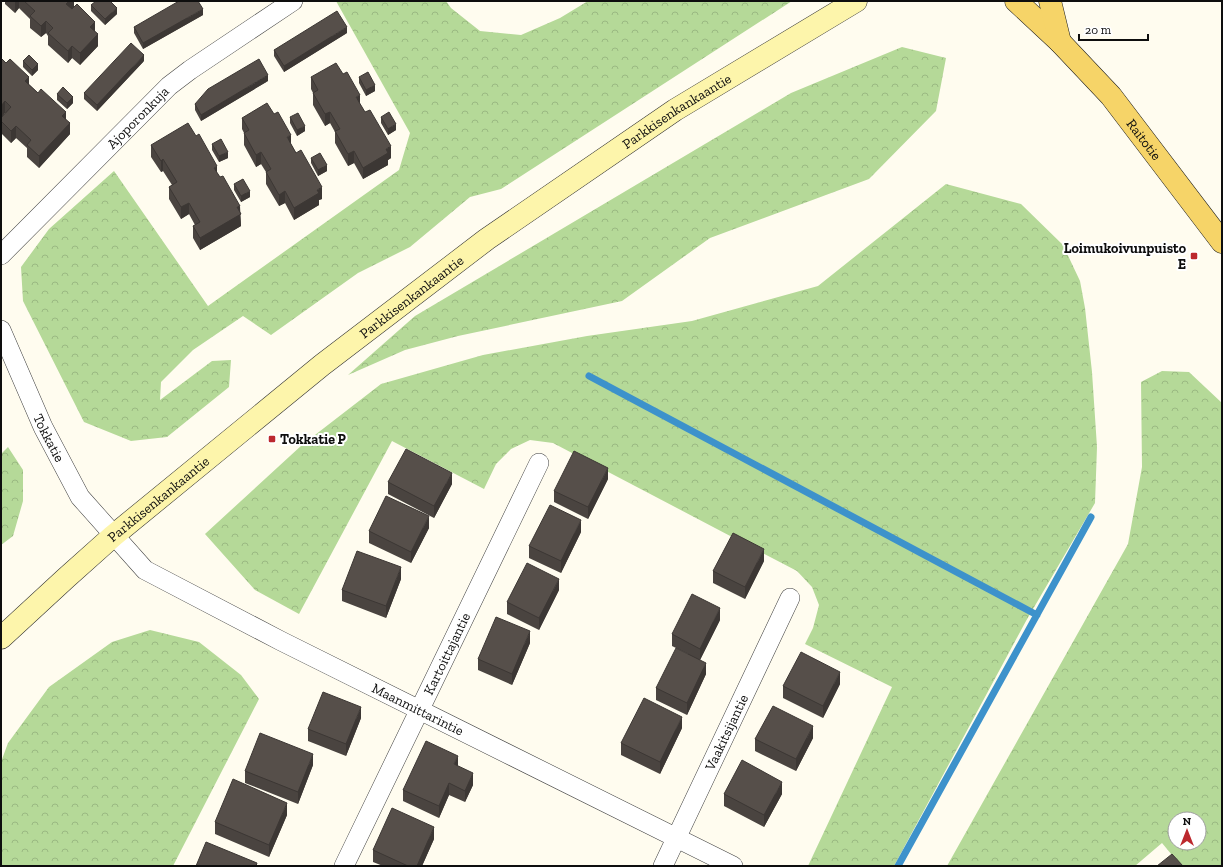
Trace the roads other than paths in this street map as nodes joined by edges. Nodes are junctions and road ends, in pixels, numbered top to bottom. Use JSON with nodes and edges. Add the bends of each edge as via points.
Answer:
{"nodes":[{"id":1,"x":293,"y":1,"type":"edge"},
{"id":2,"x":856,"y":1,"type":"edge"},
{"id":3,"x":1016,"y":1,"type":"edge"},
{"id":4,"x":1050,"y":1,"type":"edge"},
{"id":5,"x":1060,"y":42,"type":"junction"},
{"id":6,"x":1222,"y":242,"type":"edge"},
{"id":7,"x":1,"y":255,"type":"edge"},
{"id":8,"x":1,"y":330,"type":"edge"},
{"id":9,"x":539,"y":463,"type":"dead end"},
{"id":10,"x":113,"y":536,"type":"junction"},
{"id":11,"x":790,"y":598,"type":"dead end"},
{"id":12,"x":1,"y":638,"type":"edge"},
{"id":13,"x":420,"y":710,"type":"junction"},
{"id":14,"x":676,"y":837,"type":"junction"},
{"id":15,"x":344,"y":866,"type":"edge"},
{"id":16,"x":662,"y":866,"type":"edge"},
{"id":17,"x":733,"y":866,"type":"edge"}],
"edges":[{"from":1,"to":7,"type":"street","name":"Ajoporonkuja","via":[[169,86]]},
{"from":2,"to":10,"type":"main road","name":"Parkkisenkankaantie","via":[[675,110],[486,239],[322,365]]},
{"from":3,"to":5,"type":"main road","name":"Raitotie"},
{"from":4,"to":5,"type":"main road","name":"Raitotie"},
{"from":5,"to":6,"type":"main road","name":"Raitotie","via":[[1111,96]]},
{"from":8,"to":10,"type":"street","name":"Tokkatie","via":[[43,427],[80,497]]},
{"from":9,"to":13,"type":"street","name":"Kartoittajantie"},
{"from":10,"to":12,"type":"main road","name":"Parkkisenkankaantie"},
{"from":10,"to":13,"type":"street","name":"Maanmittarintie","via":[[145,570]]},
{"from":11,"to":14,"type":"street","name":"Vaakitsijantie"},
{"from":13,"to":14,"type":"street","name":"Maanmittarintie"},
{"from":13,"to":15,"type":"street","name":"Kartoittajantie"},
{"from":14,"to":16,"type":"street","name":"Vaakitsijantie"},
{"from":14,"to":17,"type":"street","name":"Maanmittarintie"}]}
